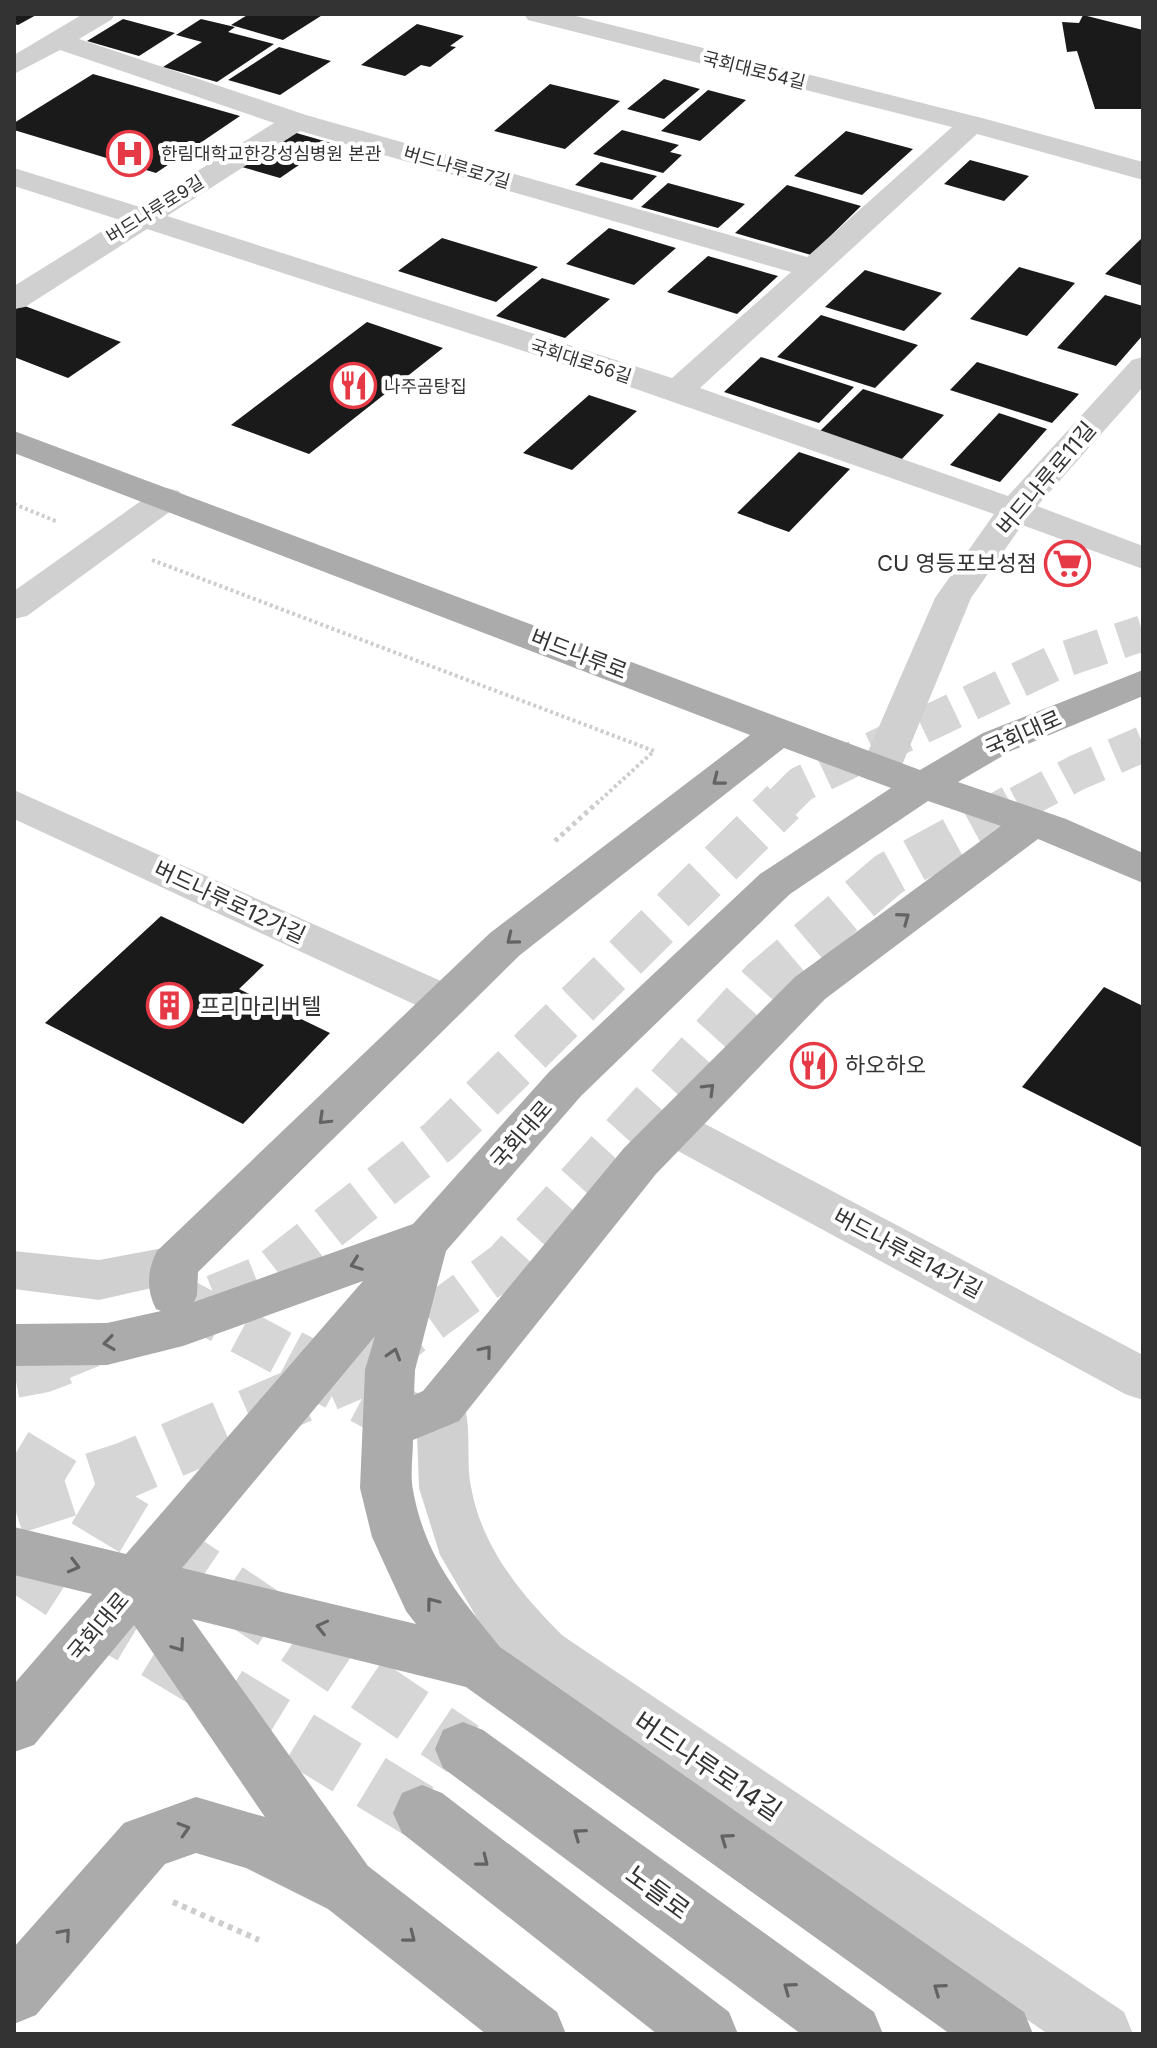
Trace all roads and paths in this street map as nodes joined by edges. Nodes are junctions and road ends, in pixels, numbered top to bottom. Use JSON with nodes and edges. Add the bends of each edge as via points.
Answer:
{"nodes":[{"id":1,"x":102,"y":14,"type":"edge"},
{"id":2,"x":537,"y":14,"type":"edge"},
{"id":3,"x":57,"y":40,"type":"junction"},
{"id":4,"x":14,"y":66,"type":"edge"},
{"id":5,"x":296,"y":121,"type":"junction"},
{"id":6,"x":972,"y":124,"type":"junction"},
{"id":7,"x":1143,"y":171,"type":"edge"},
{"id":8,"x":14,"y":177,"type":"edge"},
{"id":9,"x":141,"y":217,"type":"junction"},
{"id":10,"x":814,"y":269,"type":"junction"},
{"id":11,"x":14,"y":300,"type":"edge"},
{"id":12,"x":1143,"y":367,"type":"edge"},
{"id":13,"x":676,"y":392,"type":"junction"},
{"id":14,"x":14,"y":441,"type":"edge"},
{"id":15,"x":167,"y":498,"type":"junction"},
{"id":16,"x":14,"y":504,"type":"edge"},
{"id":17,"x":1015,"y":509,"type":"junction"},
{"id":18,"x":106,"y":542,"type":"junction"},
{"id":19,"x":1143,"y":558,"type":"edge"},
{"id":20,"x":14,"y":608,"type":"edge"},
{"id":21,"x":1143,"y":682,"type":"edge"},
{"id":22,"x":779,"y":732,"type":"junction"},
{"id":23,"x":654,"y":751,"type":"dead end"},
{"id":24,"x":880,"y":770,"type":"junction"},
{"id":25,"x":922,"y":786,"type":"junction"},
{"id":26,"x":14,"y":803,"type":"edge"},
{"id":27,"x":1032,"y":823,"type":"junction"},
{"id":28,"x":1143,"y":869,"type":"edge"},
{"id":29,"x":446,"y":1001,"type":"junction"},
{"id":30,"x":672,"y":1127,"type":"junction"},
{"id":31,"x":429,"y":1238,"type":"junction"},
{"id":32,"x":14,"y":1270,"type":"edge"},
{"id":33,"x":174,"y":1280,"type":"joint"},
{"id":34,"x":14,"y":1345,"type":"tunnel mouth"},
{"id":35,"x":1143,"y":1379,"type":"edge"},
{"id":36,"x":425,"y":1413,"type":"joint"},
{"id":37,"x":14,"y":1551,"type":"edge"},
{"id":38,"x":135,"y":1582,"type":"junction"},
{"id":39,"x":480,"y":1665,"type":"junction"},
{"id":40,"x":14,"y":1726,"type":"edge"},
{"id":41,"x":463,"y":1749,"type":"tunnel mouth"},
{"id":42,"x":422,"y":1813,"type":"tunnel mouth"},
{"id":43,"x":141,"y":1883,"type":"junction"},
{"id":44,"x":349,"y":1888,"type":"junction"},
{"id":45,"x":259,"y":1940,"type":"dead end"},
{"id":46,"x":14,"y":1993,"type":"edge"},
{"id":47,"x":535,"y":2034,"type":"edge"},
{"id":48,"x":707,"y":2034,"type":"edge"},
{"id":49,"x":852,"y":2034,"type":"edge"},
{"id":50,"x":1002,"y":2034,"type":"edge"},
{"id":51,"x":1102,"y":2034,"type":"edge"}],
"edges":[{"from":1,"to":3,"type":"street"},
{"from":2,"to":6,"type":"street","name":"국회대로54길"},
{"from":3,"to":4,"type":"street"},
{"from":3,"to":5,"type":"street","name":"버드나루로7길"},
{"from":5,"to":9,"type":"street","name":"버드나루로9길"},
{"from":5,"to":10,"type":"street","name":"버드나루로7길"},
{"from":6,"to":7,"type":"street","name":"국회대로54길"},
{"from":6,"to":10,"type":"street"},
{"from":8,"to":9,"type":"street","name":"국회대로56길"},
{"from":9,"to":11,"type":"street","name":"버드나루로9길"},
{"from":9,"to":13,"type":"street","name":"국회대로56길"},
{"from":10,"to":13,"type":"street"},
{"from":12,"to":17,"type":"street","name":"버드나루로11길"},
{"from":13,"to":17,"type":"street","name":"국회대로56길"},
{"from":14,"to":15,"type":"main road","name":"버드나루로"},
{"from":15,"to":18,"type":"street"},
{"from":15,"to":22,"type":"main road","name":"버드나루로"},
{"from":16,"to":18,"type":"path"},
{"from":17,"to":19,"type":"street","name":"국회대로56길"},
{"from":17,"to":24,"type":"street","name":"버드나루로11길","via":[[953,598]]},
{"from":18,"to":20,"type":"street"},
{"from":18,"to":23,"type":"path"},
{"from":21,"to":25,"type":"main road","name":"국회대로","via":[[997,742]]},
{"from":22,"to":24,"type":"main road","name":"버드나루로"},
{"from":22,"to":29,"type":"main road","one_way":true,"via":[[505,944]]},
{"from":24,"to":25,"type":"main road","name":"버드나루로"},
{"from":25,"to":27,"type":"main road","name":"버드나루로"},
{"from":25,"to":31,"type":"main road","name":"국회대로","via":[[775,884],[565,1084]]},
{"from":26,"to":29,"type":"street","name":"버드나루로12가길"},
{"from":27,"to":28,"type":"main road","name":"버드나루로"},
{"from":30,"to":27,"type":"main road","one_way":true,"via":[[810,988]]},
{"from":29,"to":33,"type":"main road","one_way":true},
{"from":30,"to":35,"type":"street","name":"버드나루로14가길"},
{"from":36,"to":30,"type":"main road","one_way":true},
{"from":31,"to":34,"type":"main road","one_way":true,"via":[[183,1326],[107,1344]]},
{"from":31,"to":38,"type":"main road","name":"국회대로"},
{"from":39,"to":31,"type":"main road","one_way":true,"via":[[425,1594],[399,1537],[386,1488],[390,1370]]},
{"from":32,"to":33,"type":"street","via":[[99,1280]]},
{"from":36,"to":51,"type":"street","name":"버드나루로14길","via":[[467,1555],[503,1613],[543,1654]]},
{"from":37,"to":38,"type":"main road","one_way":true},
{"from":39,"to":38,"type":"main road","one_way":true},
{"from":38,"to":40,"type":"main road","name":"국회대로"},
{"from":38,"to":44,"type":"main road","one_way":true},
{"from":50,"to":39,"type":"main road","one_way":true},
{"from":49,"to":41,"type":"main road","name":"노들로","one_way":true},
{"from":42,"to":48,"type":"main road","one_way":true},
{"from":43,"to":44,"type":"main road","one_way":true,"via":[[145,1843],[196,1825],[256,1842]]},
{"from":43,"to":45,"type":"path"},
{"from":46,"to":43,"type":"main road","one_way":true},
{"from":44,"to":47,"type":"main road","one_way":true}]}
